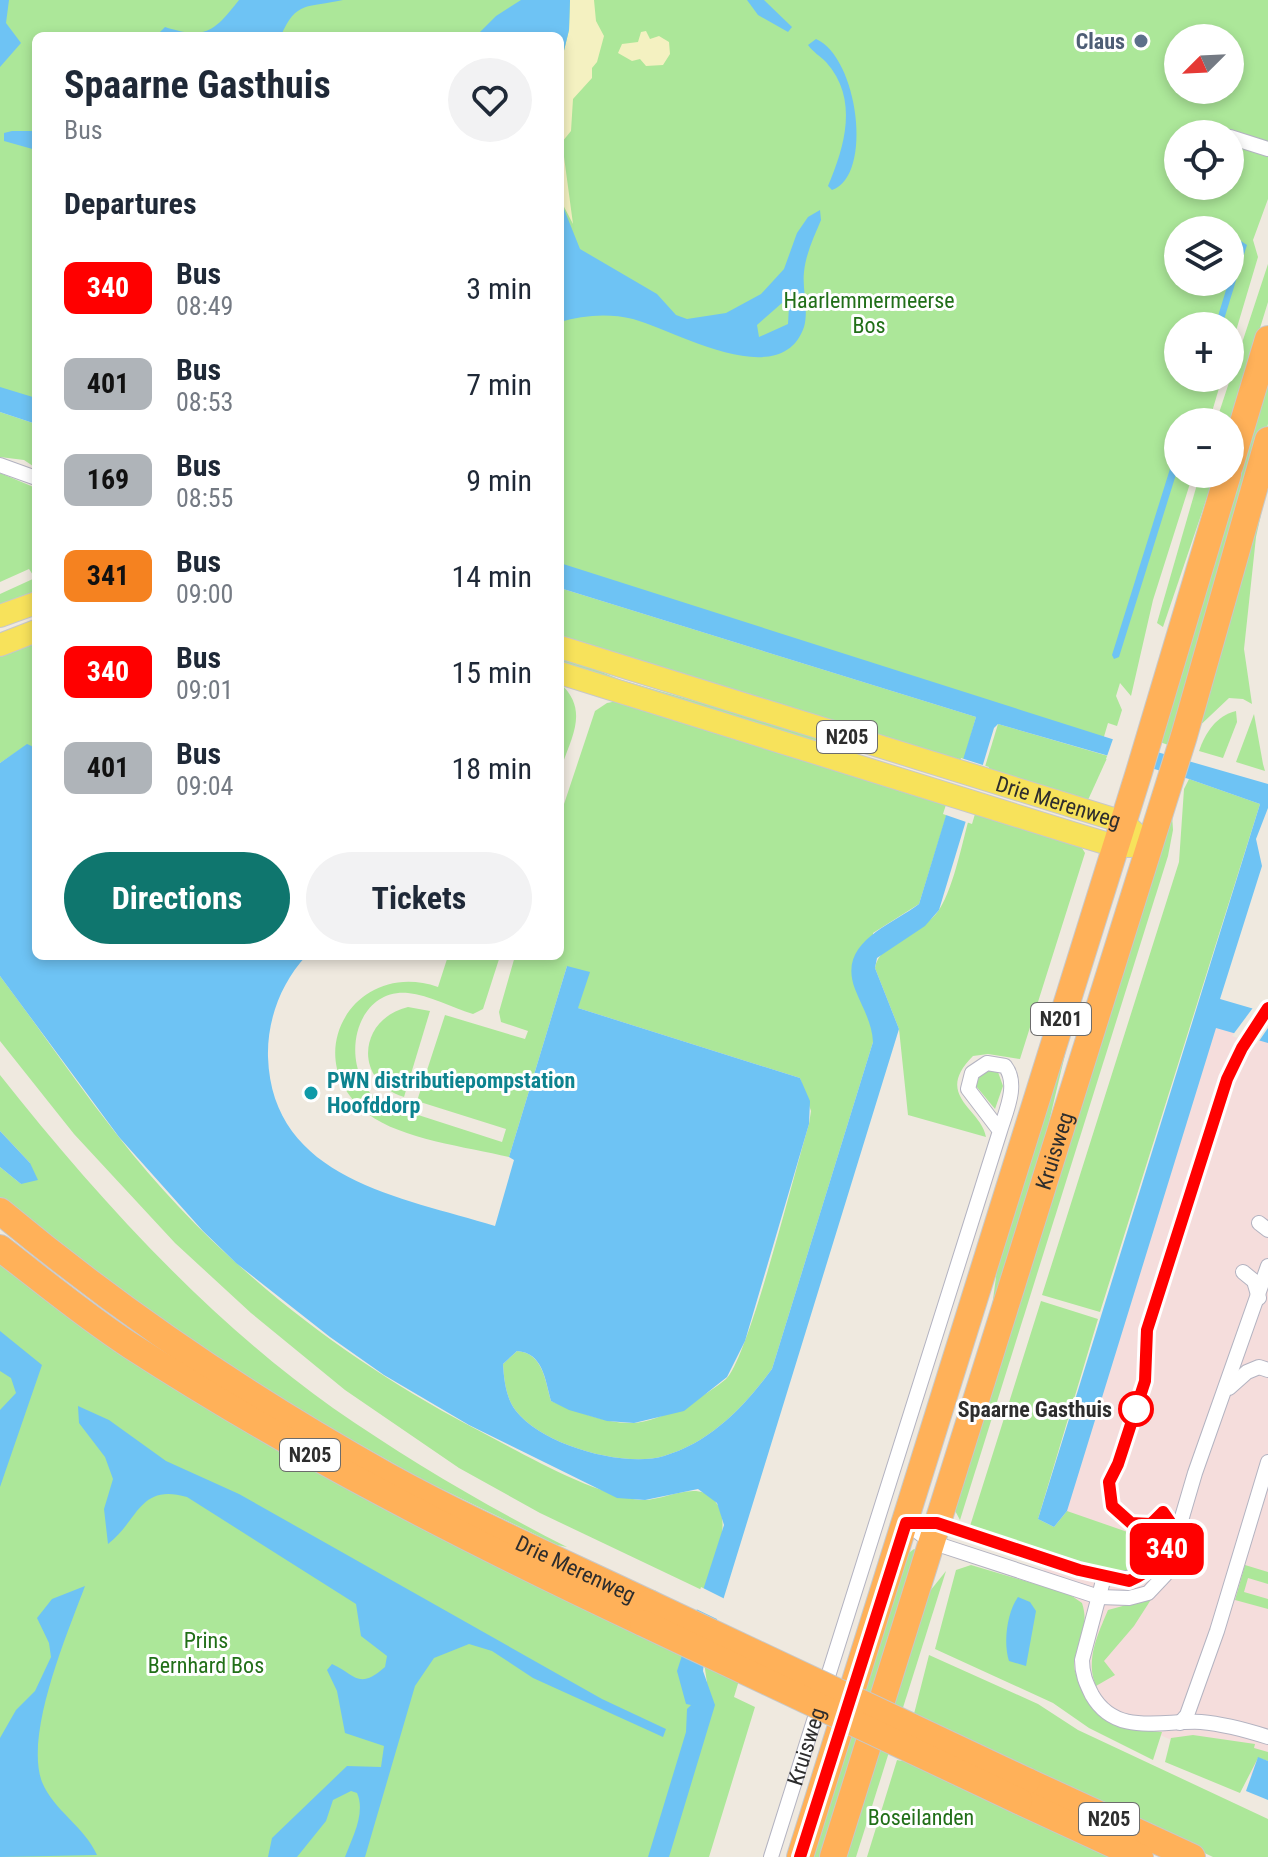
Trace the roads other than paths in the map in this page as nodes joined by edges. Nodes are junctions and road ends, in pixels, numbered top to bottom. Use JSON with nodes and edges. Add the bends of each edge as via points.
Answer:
{"nodes":[{"id":1,"x":1244,"y":141,"type":"edge"},
{"id":2,"x":1268,"y":149,"type":"edge"},
{"id":3,"x":1268,"y":339,"type":"edge"},
{"id":4,"x":1244,"y":419,"type":"edge"},
{"id":5,"x":1268,"y":440,"type":"edge"},
{"id":6,"x":0,"y":465,"type":"edge"},
{"id":7,"x":32,"y":477,"type":"edge"},
{"id":8,"x":1224,"y":488,"type":"edge"},
{"id":9,"x":32,"y":604,"type":"edge"},
{"id":10,"x":0,"y":616,"type":"edge"},
{"id":11,"x":32,"y":633,"type":"edge"},
{"id":12,"x":0,"y":645,"type":"edge"},
{"id":13,"x":564,"y":648,"type":"edge"},
{"id":14,"x":564,"y":674,"type":"edge"},
{"id":15,"x":1119,"y":834,"type":"junction"},
{"id":16,"x":1148,"y":845,"type":"junction"},
{"id":17,"x":1000,"y":1131,"type":"junction"},
{"id":18,"x":0,"y":1211,"type":"edge"},
{"id":19,"x":0,"y":1248,"type":"edge"},
{"id":20,"x":1268,"y":1266,"type":"edge"},
{"id":21,"x":1243,"y":1272,"type":"dead end"},
{"id":22,"x":1259,"y":1298,"type":"junction"},
{"id":23,"x":1268,"y":1370,"type":"edge"},
{"id":24,"x":1224,"y":1395,"type":"junction"},
{"id":25,"x":1268,"y":1462,"type":"edge"},
{"id":26,"x":906,"y":1523,"type":"junction"},
{"id":27,"x":934,"y":1532,"type":"junction"},
{"id":28,"x":1177,"y":1532,"type":"junction"},
{"id":29,"x":1104,"y":1577,"type":"junction"},
{"id":30,"x":1099,"y":1597,"type":"junction"},
{"id":31,"x":646,"y":1613,"type":"junction"},
{"id":32,"x":1180,"y":1723,"type":"junction"},
{"id":33,"x":1268,"y":1737,"type":"edge"},
{"id":34,"x":1023,"y":1791,"type":"junction"},
{"id":35,"x":771,"y":1857,"type":"edge"},
{"id":36,"x":800,"y":1857,"type":"edge"},
{"id":37,"x":833,"y":1857,"type":"edge"},
{"id":38,"x":1140,"y":1857,"type":"edge"},
{"id":39,"x":1192,"y":1857,"type":"edge"}],
"edges":[{"from":1,"to":2,"type":"street"},
{"from":3,"to":4,"type":"highway"},
{"from":5,"to":16,"type":"highway","name":"Kruisweg","number":"N201"},
{"from":6,"to":7,"type":"street"},
{"from":8,"to":15,"type":"highway","name":"Kruisweg","number":"N201"},
{"from":9,"to":10,"type":"main road"},
{"from":11,"to":12,"type":"main road"},
{"from":13,"to":15,"type":"main road","name":"Drie Merenweg","number":"N205","via":[[991,782]]},
{"from":14,"to":15,"type":"main road","name":"Drie Merenweg","number":"N205","via":[[983,805]]},
{"from":15,"to":16,"type":"main road","name":"Drie Merenweg","number":"N205"},
{"from":15,"to":26,"type":"highway","name":"Kruisweg","number":"N201"},
{"from":16,"to":27,"type":"highway","name":"Kruisweg","number":"N201"},
{"from":17,"to":17,"type":"street","name":"Kruisweg","via":[[968,1089],[972,1073],[987,1063],[1005,1066],[1011,1074]]},
{"from":17,"to":35,"type":"street","name":"Kruisweg"},
{"from":18,"to":31,"type":"highway","name":"Drie Merenweg","number":"N205","via":[[163,1337],[292,1420]]},
{"from":19,"to":31,"type":"highway","name":"Drie Merenweg","number":"N205","via":[[128,1344],[286,1442],[413,1512]]},
{"from":20,"to":22,"type":"street"},
{"from":21,"to":22,"type":"street","via":[[1254,1281]]},
{"from":22,"to":24,"type":"street"},
{"from":23,"to":24,"type":"street","via":[[1247,1372]]},
{"from":24,"to":28,"type":"street"},
{"from":25,"to":32,"type":"street","via":[[1213,1644]]},
{"from":26,"to":27,"type":"street"},
{"from":26,"to":36,"type":"highway","name":"Kruisweg","number":"N201"},
{"from":27,"to":29,"type":"street"},
{"from":27,"to":30,"type":"street"},
{"from":27,"to":37,"type":"highway","name":"Kruisweg","number":"N201"},
{"from":28,"to":29,"type":"street","via":[[1146,1574],[1129,1581]]},
{"from":28,"to":30,"type":"street","via":[[1165,1575],[1148,1593]]},
{"from":29,"to":30,"type":"street"},
{"from":30,"to":32,"type":"street","via":[[1082,1660],[1082,1673],[1097,1703],[1131,1724]]},
{"from":31,"to":34,"type":"highway","name":"Drie Merenweg","number":"N205","bridge":true},
{"from":32,"to":33,"type":"street","via":[[1219,1724]]},
{"from":34,"to":38,"type":"highway","name":"Drie Merenweg","number":"N205"},
{"from":34,"to":39,"type":"highway","name":"Drie Merenweg","number":"N205"}]}
